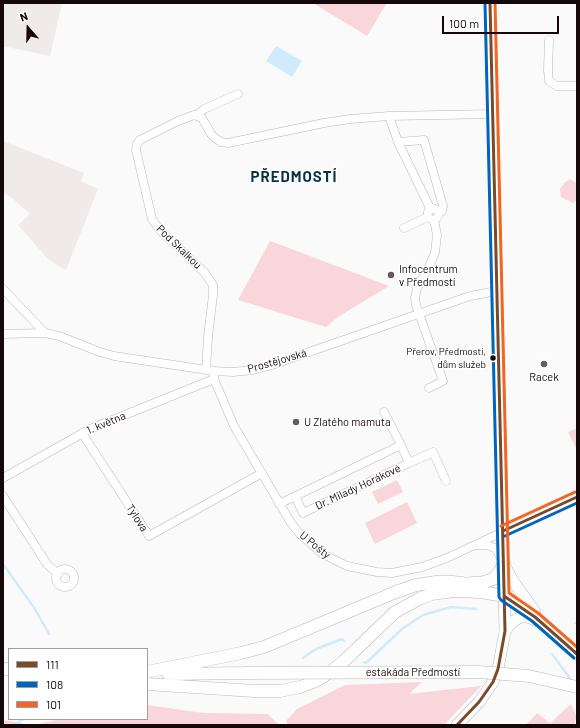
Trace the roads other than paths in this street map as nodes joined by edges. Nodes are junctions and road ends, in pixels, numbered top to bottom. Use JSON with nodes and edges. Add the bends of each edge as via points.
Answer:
{"nodes":[{"id":1,"x":490,"y":3,"type":"edge"},
{"id":2,"x":549,"y":40,"type":"dead end"},
{"id":3,"x":577,"y":86,"type":"edge"},
{"id":4,"x":238,"y":94,"type":"dead end"},
{"id":5,"x":493,"y":114,"type":"junction"},
{"id":6,"x":198,"y":115,"type":"junction"},
{"id":7,"x":388,"y":116,"type":"junction"},
{"id":8,"x":398,"y":142,"type":"junction"},
{"id":9,"x":433,"y":215,"type":"junction"},
{"id":10,"x":404,"y":228,"type":"dead end"},
{"id":11,"x":3,"y":289,"type":"edge"},
{"id":12,"x":497,"y":291,"type":"junction"},
{"id":13,"x":419,"y":314,"type":"junction"},
{"id":14,"x":45,"y":333,"type":"junction"},
{"id":15,"x":3,"y":334,"type":"edge"},
{"id":16,"x":211,"y":373,"type":"junction"},
{"id":17,"x":429,"y":388,"type":"dead end"},
{"id":18,"x":384,"y":412,"type":"dead end"},
{"id":19,"x":82,"y":433,"type":"junction"},
{"id":20,"x":401,"y":445,"type":"junction"},
{"id":21,"x":409,"y":463,"type":"junction"},
{"id":22,"x":262,"y":473,"type":"junction"},
{"id":23,"x":3,"y":478,"type":"edge"},
{"id":24,"x":446,"y":481,"type":"dead end"},
{"id":25,"x":3,"y":496,"type":"edge"},
{"id":26,"x":295,"y":496,"type":"junction"},
{"id":27,"x":577,"y":497,"type":"edge"},
{"id":28,"x":279,"y":504,"type":"junction"},
{"id":29,"x":503,"y":531,"type":"junction"},
{"id":30,"x":468,"y":547,"type":"junction"},
{"id":31,"x":504,"y":563,"type":"junction"},
{"id":32,"x":58,"y":574,"type":"dead end"},
{"id":33,"x":471,"y":584,"type":"junction"},
{"id":34,"x":504,"y":596,"type":"junction"},
{"id":35,"x":543,"y":623,"type":"junction"},
{"id":36,"x":505,"y":631,"type":"junction"},
{"id":37,"x":577,"y":654,"type":"edge"},
{"id":38,"x":148,"y":673,"type":"edge"},
{"id":39,"x":148,"y":673,"type":"edge"},
{"id":40,"x":148,"y":684,"type":"edge"},
{"id":41,"x":577,"y":687,"type":"edge"},
{"id":42,"x":457,"y":725,"type":"edge"}],
"edges":[{"from":1,"to":5,"type":"main road"},
{"from":2,"to":3,"type":"street","via":[[550,81],[557,86]]},
{"from":4,"to":6,"type":"street","name":"Pod Skalkou","via":[[204,109]]},
{"from":5,"to":7,"type":"street"},
{"from":5,"to":12,"type":"main road"},
{"from":6,"to":7,"type":"street","via":[[211,134],[221,142],[228,143],[332,121]]},
{"from":6,"to":16,"type":"street","name":"Pod Skalkou","via":[[187,117],[144,138],[137,144],[136,150],[152,219],[159,229],[205,273],[213,285],[208,337]]},
{"from":7,"to":8,"type":"street"},
{"from":8,"to":9,"type":"street"},
{"from":8,"to":9,"type":"street","via":[[424,140],[443,206],[442,210]]},
{"from":9,"to":10,"type":"street"},
{"from":9,"to":13,"type":"street","via":[[437,235],[435,253],[415,294]]},
{"from":11,"to":14,"type":"street"},
{"from":12,"to":13,"type":"street","name":"Prostějovská","via":[[470,296]]},
{"from":12,"to":29,"type":"main road"},
{"from":13,"to":16,"type":"street","name":"Prostějovská","via":[[262,368]]},
{"from":13,"to":17,"type":"street","via":[[443,381]]},
{"from":14,"to":15,"type":"street","name":"Prostějovská"},
{"from":14,"to":16,"type":"street","name":"Prostějovská","via":[[108,354]]},
{"from":16,"to":19,"type":"street","name":"1. května"},
{"from":16,"to":22,"type":"street","name":"U Pošty","via":[[234,426]]},
{"from":18,"to":20,"type":"street","name":"Dr. Milady Horákové"},
{"from":19,"to":22,"type":"street","name":"Tylova","via":[[149,536]]},
{"from":19,"to":23,"type":"street","name":"1. května"},
{"from":20,"to":21,"type":"street","name":"Dr. Milady Horákové"},
{"from":20,"to":26,"type":"street","name":"Dr. Milady Horákové"},
{"from":21,"to":24,"type":"street","name":"Dr. Milady Horákové","via":[[433,452]]},
{"from":21,"to":26,"type":"street","name":"Dr. Milady Horákové","via":[[304,513]]},
{"from":22,"to":28,"type":"street","name":"U Pošty"},
{"from":25,"to":32,"type":"street","via":[[47,564]]},
{"from":26,"to":28,"type":"street","name":"Dr. Milady Horákové"},
{"from":27,"to":29,"type":"street","name":"U Pošty"},
{"from":28,"to":30,"type":"street","name":"U Pošty","via":[[300,534],[316,549],[336,561],[362,570],[392,573],[415,569],[433,564]]},
{"from":29,"to":30,"type":"street","name":"U Pošty"},
{"from":29,"to":31,"type":"main road"},
{"from":30,"to":31,"type":"street","via":[[491,546]]},
{"from":31,"to":33,"type":"main road","via":[[492,579]]},
{"from":31,"to":34,"type":"main road"},
{"from":31,"to":35,"type":"main road","via":[[519,591]]},
{"from":33,"to":34,"type":"main road"},
{"from":33,"to":38,"type":"main road","via":[[440,582],[416,585],[264,647]]},
{"from":34,"to":35,"type":"main road"},
{"from":34,"to":36,"type":"main road"},
{"from":34,"to":40,"type":"main road","via":[[454,591],[432,594],[411,602],[388,618],[336,668],[300,687],[280,691],[254,691]]},
{"from":35,"to":36,"type":"main road","via":[[521,617],[512,622]]},
{"from":35,"to":37,"type":"main road"},
{"from":36,"to":42,"type":"main road","via":[[493,682],[479,702]]},
{"from":39,"to":41,"type":"main road","name":"estakáda Předmostí","bridge":true,"via":[[479,672],[529,676]]}]}
